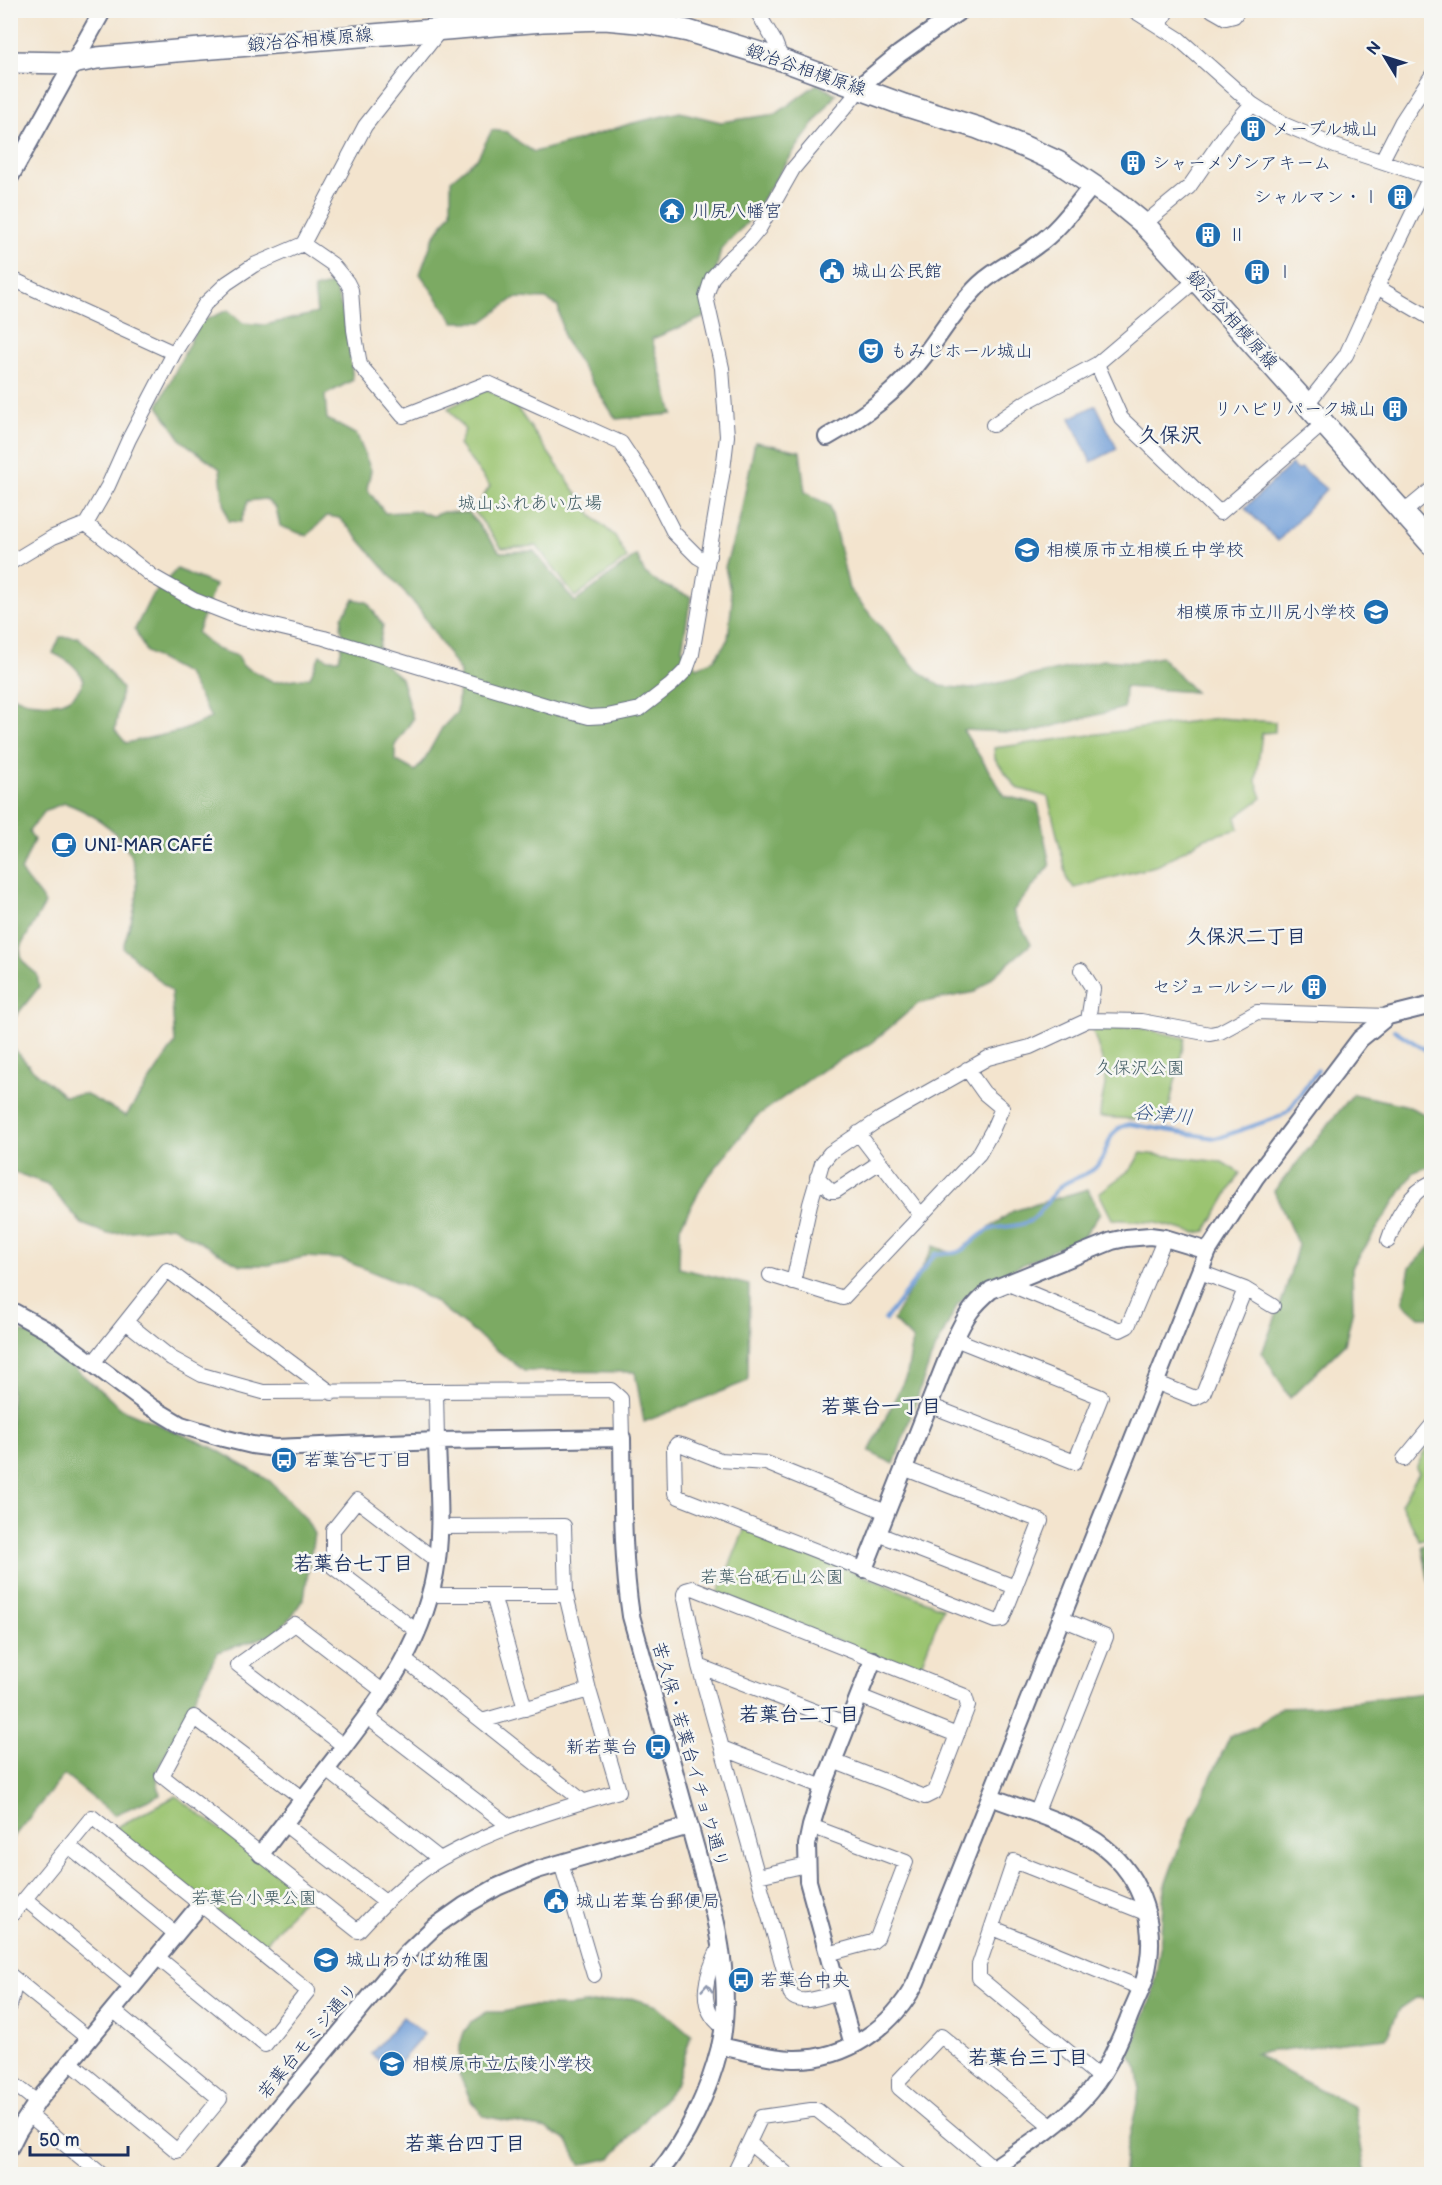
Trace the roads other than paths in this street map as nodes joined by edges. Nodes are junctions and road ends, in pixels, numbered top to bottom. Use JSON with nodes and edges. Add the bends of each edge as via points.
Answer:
{"nodes":[{"id":1,"x":103,"y":10,"type":"edge"},
{"id":2,"x":456,"y":10,"type":"edge"},
{"id":3,"x":756,"y":10,"type":"edge"},
{"id":4,"x":961,"y":10,"type":"edge"},
{"id":5,"x":1133,"y":10,"type":"edge"},
{"id":6,"x":1167,"y":10,"type":"edge"},
{"id":7,"x":1212,"y":10,"type":"edge"},
{"id":8,"x":1238,"y":10,"type":"edge"},
{"id":9,"x":1160,"y":26,"type":"junction"},
{"id":10,"x":441,"y":29,"type":"junction"},
{"id":11,"x":782,"y":60,"type":"junction"},
{"id":12,"x":10,"y":62,"type":"edge"},
{"id":13,"x":73,"y":63,"type":"junction"},
{"id":14,"x":1431,"y":75,"type":"edge"},
{"id":15,"x":859,"y":87,"type":"junction"},
{"id":16,"x":1252,"y":104,"type":"junction"},
{"id":17,"x":1382,"y":160,"type":"junction"},
{"id":18,"x":10,"y":177,"type":"edge"},
{"id":19,"x":1431,"y":177,"type":"edge"},
{"id":20,"x":1093,"y":185,"type":"junction"},
{"id":21,"x":1144,"y":224,"type":"junction"},
{"id":22,"x":303,"y":244,"type":"junction"},
{"id":23,"x":10,"y":278,"type":"edge"},
{"id":24,"x":1196,"y":280,"type":"junction"},
{"id":25,"x":1377,"y":287,"type":"junction"},
{"id":26,"x":1431,"y":319,"type":"edge"},
{"id":27,"x":174,"y":353,"type":"junction"},
{"id":28,"x":1097,"y":364,"type":"junction"},
{"id":29,"x":1307,"y":404,"type":"junction"},
{"id":30,"x":1324,"y":423,"type":"junction"},
{"id":31,"x":993,"y":425,"type":"dead end"},
{"id":32,"x":827,"y":437,"type":"dead end"},
{"id":33,"x":1431,"y":489,"type":"edge"},
{"id":34,"x":1403,"y":513,"type":"junction"},
{"id":35,"x":86,"y":524,"type":"junction"},
{"id":36,"x":1431,"y":545,"type":"edge"},
{"id":37,"x":709,"y":556,"type":"junction"},
{"id":38,"x":10,"y":563,"type":"edge"},
{"id":39,"x":1081,"y":970,"type":"dead end"},
{"id":40,"x":1431,"y":1005,"type":"edge"},
{"id":41,"x":1388,"y":1016,"type":"junction"},
{"id":42,"x":1088,"y":1020,"type":"junction"},
{"id":43,"x":967,"y":1069,"type":"junction"},
{"id":44,"x":858,"y":1133,"type":"junction"},
{"id":45,"x":880,"y":1162,"type":"junction"},
{"id":46,"x":817,"y":1177,"type":"junction"},
{"id":47,"x":1431,"y":1182,"type":"edge"},
{"id":48,"x":920,"y":1214,"type":"junction"},
{"id":49,"x":1164,"y":1238,"type":"junction"},
{"id":50,"x":1388,"y":1241,"type":"dead end"},
{"id":51,"x":1208,"y":1251,"type":"junction"},
{"id":52,"x":1200,"y":1272,"type":"junction"},
{"id":53,"x":770,"y":1275,"type":"dead end"},
{"id":54,"x":793,"y":1282,"type":"junction"},
{"id":55,"x":1006,"y":1283,"type":"junction"},
{"id":56,"x":1245,"y":1289,"type":"junction"},
{"id":57,"x":1273,"y":1306,"type":"dead end"},
{"id":58,"x":10,"y":1310,"type":"edge"},
{"id":59,"x":126,"y":1322,"type":"junction"},
{"id":60,"x":955,"y":1339,"type":"junction"},
{"id":61,"x":93,"y":1363,"type":"junction"},
{"id":62,"x":1155,"y":1382,"type":"junction"},
{"id":63,"x":436,"y":1391,"type":"junction"},
{"id":64,"x":332,"y":1393,"type":"junction"},
{"id":65,"x":929,"y":1405,"type":"junction"},
{"id":66,"x":1431,"y":1425,"type":"edge"},
{"id":67,"x":622,"y":1438,"type":"junction"},
{"id":68,"x":437,"y":1441,"type":"junction"},
{"id":69,"x":1404,"y":1459,"type":"dead end"},
{"id":70,"x":903,"y":1468,"type":"junction"},
{"id":71,"x":886,"y":1512,"type":"junction"},
{"id":72,"x":440,"y":1527,"type":"junction"},
{"id":73,"x":878,"y":1533,"type":"junction"},
{"id":74,"x":437,"y":1561,"type":"junction"},
{"id":75,"x":864,"y":1569,"type":"junction"},
{"id":76,"x":1015,"y":1587,"type":"junction"},
{"id":77,"x":566,"y":1594,"type":"junction"},
{"id":78,"x":430,"y":1595,"type":"junction"},
{"id":79,"x":493,"y":1595,"type":"junction"},
{"id":80,"x":1060,"y":1618,"type":"junction"},
{"id":81,"x":418,"y":1632,"type":"junction"},
{"id":82,"x":405,"y":1660,"type":"junction"},
{"id":83,"x":873,"y":1660,"type":"junction"},
{"id":84,"x":699,"y":1666,"type":"junction"},
{"id":85,"x":590,"y":1690,"type":"junction"},
{"id":86,"x":384,"y":1692,"type":"junction"},
{"id":87,"x":859,"y":1696,"type":"junction"},
{"id":88,"x":525,"y":1709,"type":"junction"},
{"id":89,"x":367,"y":1717,"type":"junction"},
{"id":90,"x":482,"y":1721,"type":"junction"},
{"id":91,"x":848,"y":1724,"type":"junction"},
{"id":92,"x":957,"y":1735,"type":"junction"},
{"id":93,"x":344,"y":1746,"type":"junction"},
{"id":94,"x":722,"y":1749,"type":"junction"},
{"id":95,"x":833,"y":1761,"type":"junction"},
{"id":96,"x":326,"y":1769,"type":"junction"},
{"id":97,"x":823,"y":1787,"type":"junction"},
{"id":98,"x":991,"y":1797,"type":"junction"},
{"id":99,"x":303,"y":1799,"type":"junction"},
{"id":100,"x":584,"y":1802,"type":"junction"},
{"id":101,"x":1036,"y":1814,"type":"junction"},
{"id":102,"x":284,"y":1824,"type":"junction"},
{"id":103,"x":508,"y":1826,"type":"junction"},
{"id":104,"x":689,"y":1826,"type":"junction"},
{"id":105,"x":811,"y":1826,"type":"junction"},
{"id":106,"x":69,"y":1846,"type":"junction"},
{"id":107,"x":261,"y":1854,"type":"junction"},
{"id":108,"x":440,"y":1859,"type":"junction"},
{"id":109,"x":561,"y":1863,"type":"junction"},
{"id":110,"x":807,"y":1865,"type":"junction"},
{"id":111,"x":758,"y":1876,"type":"junction"},
{"id":112,"x":25,"y":1899,"type":"junction"},
{"id":113,"x":385,"y":1902,"type":"junction"},
{"id":114,"x":200,"y":1905,"type":"junction"},
{"id":115,"x":1148,"y":1914,"type":"junction"},
{"id":116,"x":10,"y":1917,"type":"edge"},
{"id":117,"x":993,"y":1928,"type":"junction"},
{"id":118,"x":176,"y":1934,"type":"junction"},
{"id":119,"x":828,"y":1954,"type":"junction"},
{"id":120,"x":157,"y":1957,"type":"junction"},
{"id":121,"x":594,"y":1975,"type":"dead end"},
{"id":122,"x":13,"y":1977,"type":"edge"},
{"id":123,"x":132,"y":1986,"type":"junction"},
{"id":124,"x":1141,"y":1988,"type":"junction"},
{"id":125,"x":839,"y":1992,"type":"junction"},
{"id":126,"x":10,"y":2006,"type":"edge"},
{"id":127,"x":113,"y":2010,"type":"junction"},
{"id":128,"x":89,"y":2038,"type":"junction"},
{"id":129,"x":853,"y":2045,"type":"junction"},
{"id":130,"x":720,"y":2046,"type":"junction"},
{"id":131,"x":70,"y":2062,"type":"junction"},
{"id":132,"x":1100,"y":2078,"type":"junction"},
{"id":133,"x":10,"y":2081,"type":"edge"},
{"id":134,"x":33,"y":2108,"type":"junction"},
{"id":135,"x":1051,"y":2126,"type":"junction"},
{"id":136,"x":749,"y":2143,"type":"junction"},
{"id":137,"x":10,"y":2147,"type":"edge"},
{"id":138,"x":990,"y":2171,"type":"edge"},
{"id":139,"x":101,"y":2175,"type":"edge"},
{"id":140,"x":223,"y":2175,"type":"edge"},
{"id":141,"x":658,"y":2175,"type":"edge"},
{"id":142,"x":734,"y":2175,"type":"edge"},
{"id":143,"x":788,"y":2175,"type":"edge"},
{"id":144,"x":898,"y":2175,"type":"edge"}],
"edges":[{"from":1,"to":13,"type":"street"},
{"from":2,"to":10,"type":"street"},
{"from":3,"to":11,"type":"street"},
{"from":4,"to":15,"type":"street"},
{"from":5,"to":9,"type":"street"},
{"from":6,"to":9,"type":"street"},
{"from":7,"to":8,"type":"street","via":[[1226,18]]},
{"from":9,"to":16,"type":"street"},
{"from":10,"to":11,"type":"main road","name":"鍛冶谷相模原線","via":[[543,21],[627,20],[688,31]]},
{"from":10,"to":13,"type":"main road","name":"鍛冶谷相模原線"},
{"from":10,"to":22,"type":"street","via":[[365,126]]},
{"from":11,"to":15,"type":"main road","name":"鍛冶谷相模原線"},
{"from":12,"to":13,"type":"main road","name":"鍛冶谷相模原線"},
{"from":13,"to":18,"type":"street"},
{"from":14,"to":17,"type":"street"},
{"from":15,"to":20,"type":"main road","name":"鍛冶谷相模原線","via":[[1025,147],[1058,162]]},
{"from":15,"to":37,"type":"street","via":[[793,169],[749,241],[712,278],[706,297],[722,368],[727,436]]},
{"from":16,"to":17,"type":"street","via":[[1283,124]]},
{"from":16,"to":21,"type":"street","via":[[1189,186]]},
{"from":17,"to":19,"type":"street"},
{"from":19,"to":25,"type":"street"},
{"from":20,"to":21,"type":"main road","name":"鍛冶谷相模原線"},
{"from":20,"to":32,"type":"street","via":[[1038,245],[981,282],[899,385],[870,412]]},
{"from":21,"to":24,"type":"main road","name":"鍛冶谷相模原線"},
{"from":22,"to":27,"type":"street","via":[[227,283],[205,304]]},
{"from":22,"to":37,"type":"street","via":[[332,264],[347,282],[360,365],[403,416],[488,383],[621,443],[651,488],[674,533],[698,557],[703,560]]},
{"from":23,"to":27,"type":"street"},
{"from":24,"to":28,"type":"street"},
{"from":24,"to":29,"type":"main road","name":"鍛冶谷相模原線"},
{"from":25,"to":26,"type":"street"},
{"from":25,"to":29,"type":"street","via":[[1346,355]]},
{"from":27,"to":35,"type":"street"},
{"from":28,"to":30,"type":"street","via":[[1121,418],[1220,513]]},
{"from":28,"to":31,"type":"street","via":[[1026,402]]},
{"from":29,"to":30,"type":"main road","name":"鍛冶谷相模原線"},
{"from":30,"to":34,"type":"main road","name":"鍛冶谷相模原線"},
{"from":33,"to":34,"type":"street"},
{"from":34,"to":36,"type":"main road","name":"鍛冶谷相模原線"},
{"from":35,"to":37,"type":"street","via":[[152,576],[194,600],[240,618],[324,638],[589,717],[640,709],[686,670]]},
{"from":35,"to":38,"type":"street","via":[[52,537]]},
{"from":39,"to":42,"type":"street","via":[[1093,989]]},
{"from":40,"to":41,"type":"street"},
{"from":41,"to":42,"type":"street","via":[[1257,1012],[1210,1034],[1141,1020]]},
{"from":41,"to":51,"type":"street","via":[[1351,1049],[1255,1178]]},
{"from":42,"to":43,"type":"street","via":[[1030,1047],[988,1058]]},
{"from":43,"to":44,"type":"street"},
{"from":43,"to":48,"type":"street","via":[[984,1093],[1002,1108],[979,1154]]},
{"from":44,"to":45,"type":"street"},
{"from":44,"to":46,"type":"street","via":[[826,1157]]},
{"from":45,"to":46,"type":"street","via":[[836,1191],[828,1189]]},
{"from":45,"to":48,"type":"street"},
{"from":46,"to":54,"type":"street"},
{"from":47,"to":50,"type":"street","via":[[1414,1194]]},
{"from":48,"to":54,"type":"street","via":[[843,1298]]},
{"from":49,"to":51,"type":"street"},
{"from":49,"to":55,"type":"street","via":[[1138,1236],[1112,1241]]},
{"from":49,"to":55,"type":"street","via":[[1124,1330]]},
{"from":51,"to":52,"type":"street"},
{"from":52,"to":56,"type":"street"},
{"from":52,"to":62,"type":"street"},
{"from":53,"to":54,"type":"street"},
{"from":55,"to":60,"type":"street","via":[[976,1302]]},
{"from":56,"to":57,"type":"street"},
{"from":56,"to":62,"type":"street","via":[[1203,1394],[1195,1398]]},
{"from":58,"to":61,"type":"street","via":[[52,1333]]},
{"from":59,"to":61,"type":"street"},
{"from":59,"to":64,"type":"street","via":[[171,1358],[202,1375],[263,1392]]},
{"from":59,"to":64,"type":"street","via":[[167,1270]]},
{"from":60,"to":65,"type":"street"},
{"from":60,"to":65,"type":"street","via":[[1101,1397],[1075,1461]]},
{"from":61,"to":68,"type":"street","via":[[181,1425],[252,1445],[274,1448]]},
{"from":62,"to":80,"type":"street"},
{"from":63,"to":64,"type":"street"},
{"from":63,"to":67,"type":"street","via":[[611,1390],[621,1399]]},
{"from":63,"to":68,"type":"street"},
{"from":65,"to":70,"type":"street"},
{"from":66,"to":69,"type":"street"},
{"from":67,"to":68,"type":"street"},
{"from":67,"to":104,"type":"street","name":"苦久保・若葉台イチョウ通り","via":[[626,1583],[631,1616]]},
{"from":68,"to":72,"type":"street"},
{"from":70,"to":71,"type":"street"},
{"from":70,"to":76,"type":"street","via":[[1041,1521]]},
{"from":71,"to":73,"type":"street"},
{"from":71,"to":75,"type":"street","via":[[766,1463],[720,1460],[682,1445],[674,1448],[674,1488],[679,1497]]},
{"from":72,"to":74,"type":"street"},
{"from":72,"to":77,"type":"street","via":[[564,1526]]},
{"from":73,"to":75,"type":"street"},
{"from":73,"to":76,"type":"street"},
{"from":74,"to":78,"type":"street"},
{"from":74,"to":81,"type":"street","via":[[357,1500],[333,1530],[333,1567]]},
{"from":75,"to":76,"type":"street","via":[[995,1621],[1002,1620]]},
{"from":77,"to":79,"type":"street"},
{"from":77,"to":85,"type":"street"},
{"from":78,"to":79,"type":"street"},
{"from":78,"to":81,"type":"street"},
{"from":79,"to":88,"type":"street"},
{"from":80,"to":98,"type":"street"},
{"from":80,"to":101,"type":"street","via":[[1106,1637]]},
{"from":81,"to":82,"type":"street"},
{"from":82,"to":86,"type":"street"},
{"from":82,"to":90,"type":"street"},
{"from":83,"to":84,"type":"street","via":[[690,1588],[684,1594]]},
{"from":83,"to":87,"type":"street"},
{"from":83,"to":92,"type":"street","via":[[965,1696],[968,1706]]},
{"from":84,"to":91,"type":"street"},
{"from":84,"to":94,"type":"street"},
{"from":85,"to":88,"type":"street"},
{"from":85,"to":100,"type":"street","via":[[619,1791]]},
{"from":86,"to":89,"type":"street"},
{"from":86,"to":93,"type":"street","via":[[295,1624],[238,1665]]},
{"from":87,"to":91,"type":"street"},
{"from":87,"to":92,"type":"street"},
{"from":88,"to":90,"type":"street"},
{"from":89,"to":93,"type":"street"},
{"from":89,"to":103,"type":"street"},
{"from":90,"to":100,"type":"street"},
{"from":91,"to":95,"type":"street"},
{"from":92,"to":95,"type":"street","via":[[935,1792],[925,1797]]},
{"from":93,"to":96,"type":"street"},
{"from":94,"to":97,"type":"street"},
{"from":94,"to":111,"type":"street"},
{"from":95,"to":97,"type":"street"},
{"from":96,"to":99,"type":"street"},
{"from":96,"to":108,"type":"street"},
{"from":97,"to":105,"type":"street"},
{"from":98,"to":101,"type":"street"},
{"from":98,"to":129,"type":"street","via":[[910,1993],[890,2020]]},
{"from":99,"to":102,"type":"street"},
{"from":99,"to":107,"type":"street","via":[[194,1717],[162,1776]]},
{"from":100,"to":103,"type":"street"},
{"from":101,"to":115,"type":"street","via":[[1084,1834],[1117,1858],[1140,1891]]},
{"from":102,"to":107,"type":"street"},
{"from":102,"to":113,"type":"street"},
{"from":103,"to":108,"type":"street"},
{"from":104,"to":109,"type":"street","name":"若葉台モミジ通り"},
{"from":104,"to":130,"type":"street","name":"苦久保・若葉台イチョウ通り","via":[[720,1946],[724,1989]]},
{"from":105,"to":110,"type":"street"},
{"from":105,"to":119,"type":"street","via":[[906,1862],[877,1938]]},
{"from":106,"to":112,"type":"street"},
{"from":106,"to":114,"type":"street","via":[[92,1817]]},
{"from":106,"to":118,"type":"street"},
{"from":107,"to":113,"type":"street","via":[[358,1931]]},
{"from":108,"to":113,"type":"street"},
{"from":109,"to":121,"type":"street"},
{"from":109,"to":140,"type":"street","name":"若葉台モミジ通り","via":[[497,1887],[433,1928],[412,1948]]},
{"from":110,"to":111,"type":"street"},
{"from":110,"to":119,"type":"street"},
{"from":111,"to":125,"type":"street","via":[[791,1995],[801,2001]]},
{"from":112,"to":116,"type":"street"},
{"from":112,"to":123,"type":"street"},
{"from":114,"to":118,"type":"street"},
{"from":114,"to":120,"type":"street","via":[[308,1991],[265,2045]]},
{"from":115,"to":117,"type":"street","via":[[1014,1861]]},
{"from":115,"to":124,"type":"street","via":[[1149,1957]]},
{"from":117,"to":124,"type":"street"},
{"from":117,"to":132,"type":"street","via":[[979,1965],[979,1978]]},
{"from":118,"to":120,"type":"street"},
{"from":119,"to":125,"type":"street"},
{"from":120,"to":123,"type":"street"},
{"from":122,"to":126,"type":"street"},
{"from":122,"to":128,"type":"street"},
{"from":123,"to":127,"type":"street"},
{"from":124,"to":132,"type":"street","via":[[1114,2055]]},
{"from":125,"to":129,"type":"street"},
{"from":127,"to":128,"type":"street"},
{"from":127,"to":131,"type":"street","via":[[220,2098],[177,2151]]},
{"from":128,"to":131,"type":"street"},
{"from":129,"to":130,"type":"street","via":[[823,2055],[793,2058]]},
{"from":130,"to":141,"type":"street","name":"苦久保・若葉台イチョウ通り","via":[[694,2117]]},
{"from":131,"to":134,"type":"street"},
{"from":132,"to":135,"type":"street","via":[[1082,2101]]},
{"from":133,"to":134,"type":"street"},
{"from":134,"to":137,"type":"street"},
{"from":134,"to":139,"type":"street"},
{"from":135,"to":138,"type":"street"},
{"from":135,"to":138,"type":"street","via":[[941,2036],[899,2080],[899,2088]]},
{"from":136,"to":142,"type":"street"},
{"from":136,"to":143,"type":"street"},
{"from":136,"to":144,"type":"street","via":[[761,2117],[814,2110]]}]}
